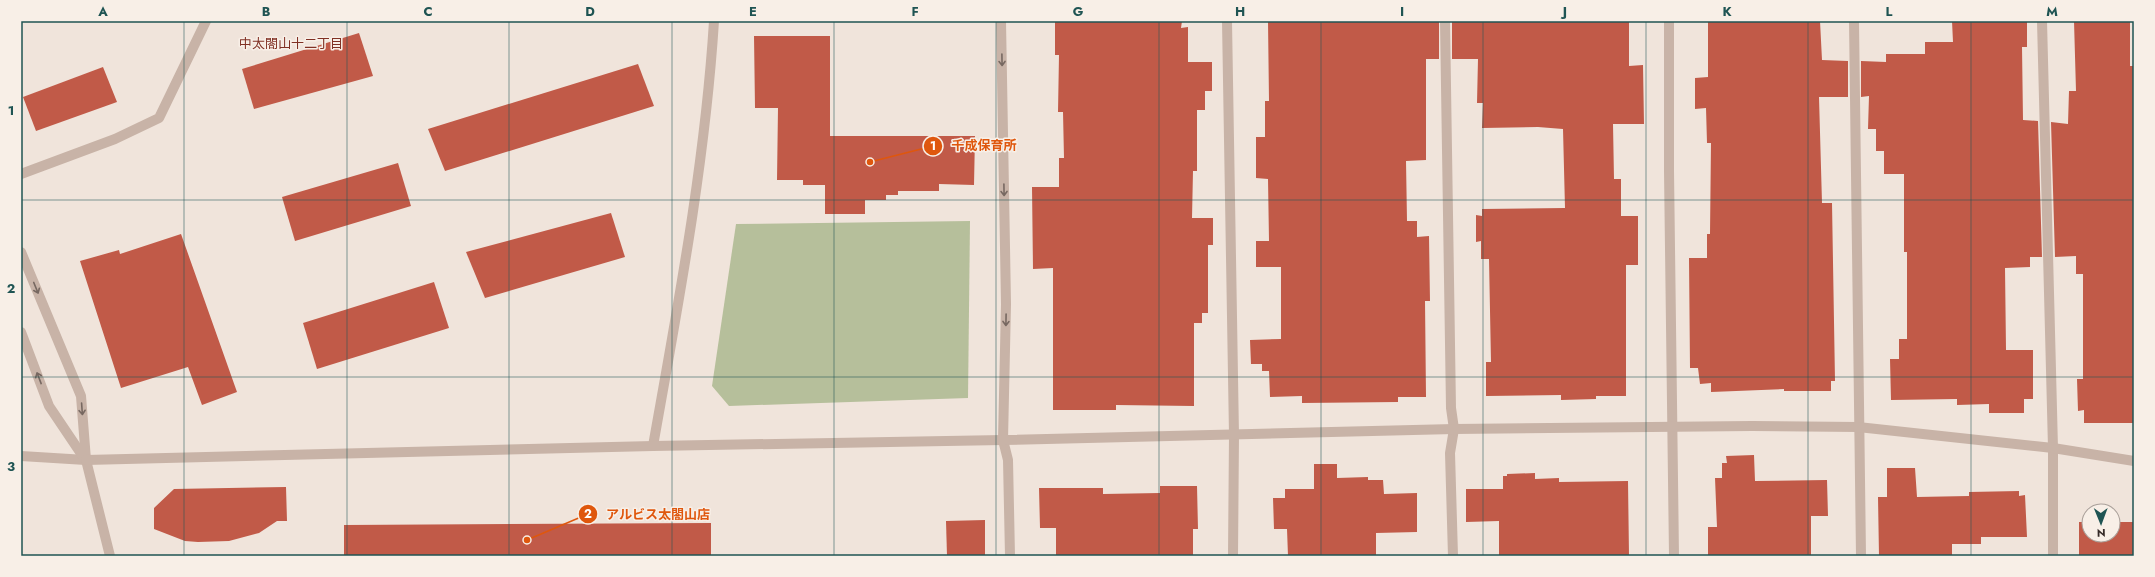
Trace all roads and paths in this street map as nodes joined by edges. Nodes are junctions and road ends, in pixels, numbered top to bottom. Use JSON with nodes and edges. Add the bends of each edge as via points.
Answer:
{"nodes":[{"id":1,"x":206,"y":21,"type":"edge"},
{"id":2,"x":714,"y":21,"type":"edge"},
{"id":3,"x":1001,"y":21,"type":"edge"},
{"id":4,"x":1227,"y":21,"type":"edge"},
{"id":5,"x":1445,"y":21,"type":"edge"},
{"id":6,"x":1669,"y":21,"type":"edge"},
{"id":7,"x":1854,"y":21,"type":"edge"},
{"id":8,"x":2042,"y":21,"type":"edge"},
{"id":9,"x":21,"y":174,"type":"edge"},
{"id":10,"x":21,"y":252,"type":"edge"},
{"id":11,"x":21,"y":332,"type":"edge"},
{"id":12,"x":1674,"y":427,"type":"junction"},
{"id":13,"x":1858,"y":427,"type":"junction"},
{"id":14,"x":1454,"y":429,"type":"junction"},
{"id":15,"x":1234,"y":435,"type":"junction"},
{"id":16,"x":1003,"y":440,"type":"junction"},
{"id":17,"x":653,"y":446,"type":"junction"},
{"id":18,"x":2053,"y":448,"type":"junction"},
{"id":19,"x":21,"y":456,"type":"edge"},
{"id":20,"x":86,"y":460,"type":"junction"},
{"id":21,"x":2134,"y":461,"type":"edge"},
{"id":22,"x":110,"y":556,"type":"edge"},
{"id":23,"x":1010,"y":556,"type":"edge"},
{"id":24,"x":1233,"y":556,"type":"edge"},
{"id":25,"x":1453,"y":556,"type":"edge"},
{"id":26,"x":1674,"y":556,"type":"edge"},
{"id":27,"x":1861,"y":556,"type":"edge"},
{"id":28,"x":2053,"y":556,"type":"edge"}],
"edges":[{"from":1,"to":9,"type":"street","via":[[159,118],[115,139]]},
{"from":2,"to":17,"type":"street","via":[[711,75],[693,216]]},
{"from":3,"to":16,"type":"street","one_way":true,"via":[[1006,304]]},
{"from":4,"to":15,"type":"street"},
{"from":5,"to":14,"type":"street","via":[[1451,408]]},
{"from":6,"to":12,"type":"street"},
{"from":7,"to":13,"type":"street"},
{"from":8,"to":18,"type":"street"},
{"from":10,"to":20,"type":"street","one_way":true,"via":[[81,396]]},
{"from":20,"to":11,"type":"street","one_way":true,"via":[[49,406]]},
{"from":12,"to":13,"type":"street"},
{"from":12,"to":14,"type":"street"},
{"from":12,"to":26,"type":"street"},
{"from":13,"to":18,"type":"street"},
{"from":13,"to":27,"type":"street"},
{"from":14,"to":15,"type":"street"},
{"from":14,"to":25,"type":"street","via":[[1450,453]]},
{"from":15,"to":16,"type":"street"},
{"from":15,"to":24,"type":"street"},
{"from":16,"to":17,"type":"street"},
{"from":16,"to":23,"type":"street","via":[[1008,460]]},
{"from":17,"to":20,"type":"street"},
{"from":18,"to":21,"type":"street"},
{"from":18,"to":28,"type":"street"},
{"from":19,"to":20,"type":"street"},
{"from":20,"to":22,"type":"street"}]}
